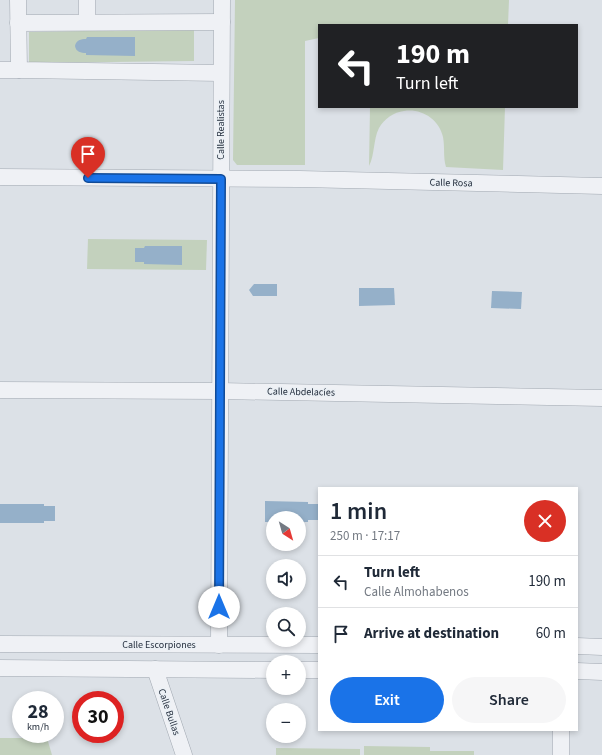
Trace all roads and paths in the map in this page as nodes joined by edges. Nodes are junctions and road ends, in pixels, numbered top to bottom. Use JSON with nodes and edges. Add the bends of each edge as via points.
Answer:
{"nodes":[{"id":1,"x":18,"y":0,"type":"edge"},
{"id":2,"x":87,"y":0,"type":"edge"},
{"id":3,"x":222,"y":0,"type":"edge"},
{"id":4,"x":87,"y":22,"type":"junction"},
{"id":5,"x":222,"y":22,"type":"junction"},
{"id":6,"x":18,"y":23,"type":"junction"},
{"id":7,"x":0,"y":70,"type":"edge"},
{"id":8,"x":19,"y":70,"type":"junction"},
{"id":9,"x":221,"y":73,"type":"junction"},
{"id":10,"x":0,"y":177,"type":"edge"},
{"id":11,"x":221,"y":179,"type":"junction"},
{"id":12,"x":602,"y":186,"type":"edge"},
{"id":13,"x":0,"y":390,"type":"edge"},
{"id":14,"x":220,"y":391,"type":"junction"},
{"id":15,"x":602,"y":398,"type":"edge"},
{"id":16,"x":0,"y":644,"type":"edge"},
{"id":17,"x":219,"y":645,"type":"junction"},
{"id":18,"x":318,"y":645,"type":"edge"},
{"id":19,"x":578,"y":646,"type":"edge"},
{"id":20,"x":602,"y":646,"type":"edge"},
{"id":21,"x":0,"y":668,"type":"edge"},
{"id":22,"x":155,"y":669,"type":"junction"},
{"id":23,"x":266,"y":670,"type":"edge"},
{"id":24,"x":306,"y":670,"type":"edge"},
{"id":25,"x":318,"y":670,"type":"edge"},
{"id":26,"x":578,"y":671,"type":"edge"},
{"id":27,"x":602,"y":672,"type":"edge"},
{"id":28,"x":561,"y":731,"type":"edge"},
{"id":29,"x":184,"y":755,"type":"edge"},
{"id":30,"x":561,"y":755,"type":"edge"}],
"edges":[{"from":1,"to":6,"type":"street"},
{"from":2,"to":4,"type":"street"},
{"from":3,"to":5,"type":"street","name":"Calle Realistas"},
{"from":4,"to":5,"type":"street"},
{"from":4,"to":6,"type":"street"},
{"from":5,"to":9,"type":"street","name":"Calle Realistas"},
{"from":6,"to":8,"type":"street"},
{"from":7,"to":8,"type":"street"},
{"from":8,"to":9,"type":"street"},
{"from":9,"to":11,"type":"street","name":"Calle Realistas"},
{"from":10,"to":11,"type":"street","name":"Calle Rosa"},
{"from":11,"to":12,"type":"street","name":"Calle Rosa"},
{"from":11,"to":14,"type":"street","name":"Calle Realistas"},
{"from":13,"to":14,"type":"street","name":"Calle Abdelacíes"},
{"from":14,"to":15,"type":"street","name":"Calle Abdelacíes"},
{"from":14,"to":17,"type":"street","name":"Calle Realistas"},
{"from":16,"to":17,"type":"street","name":"Calle Escorpiones"},
{"from":17,"to":18,"type":"street","name":"Calle Escorpiones"},
{"from":19,"to":20,"type":"street"},
{"from":21,"to":22,"type":"street"},
{"from":22,"to":23,"type":"street"},
{"from":22,"to":29,"type":"street","name":"Calle Bullas"},
{"from":24,"to":25,"type":"street"},
{"from":26,"to":27,"type":"street"},
{"from":28,"to":30,"type":"street"}]}
